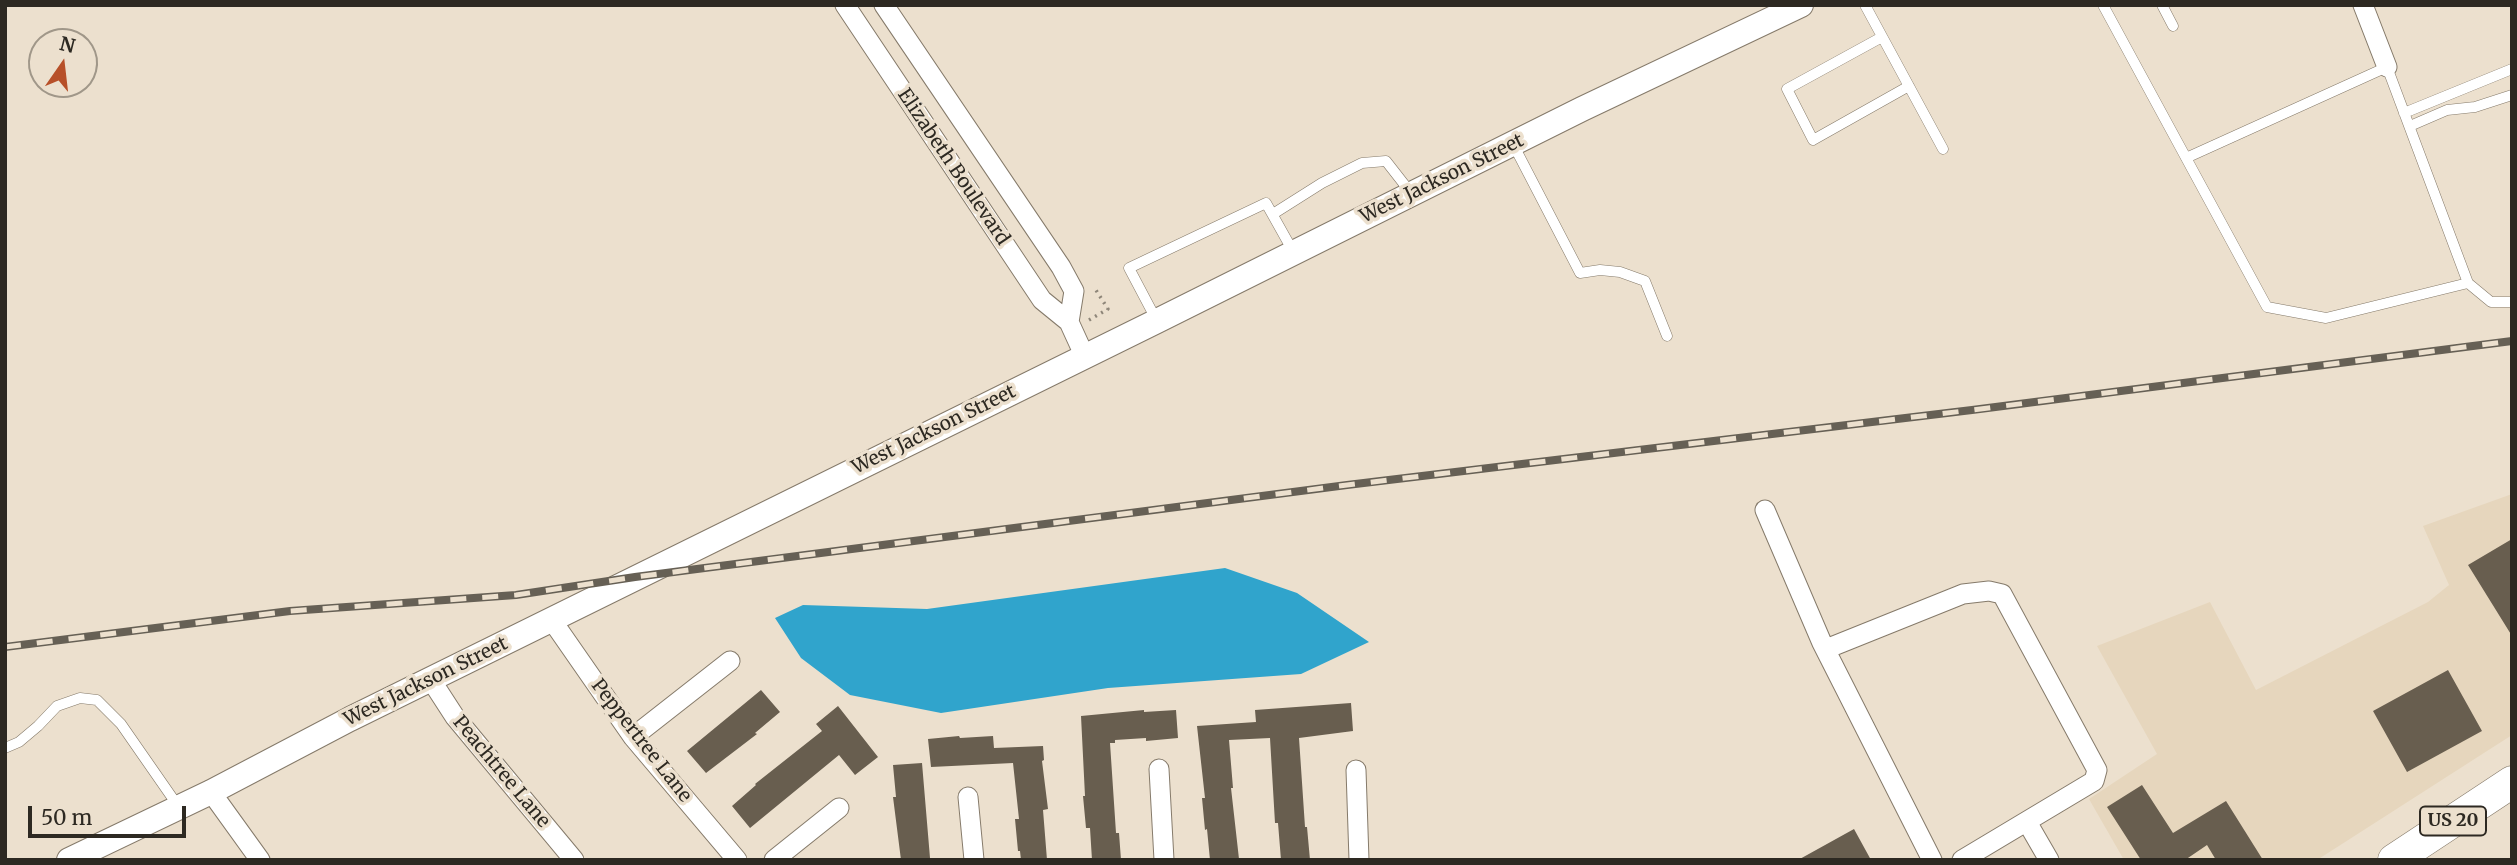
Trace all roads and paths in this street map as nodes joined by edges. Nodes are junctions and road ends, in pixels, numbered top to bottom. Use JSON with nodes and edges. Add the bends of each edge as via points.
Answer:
{"nodes":[{"id":1,"x":845,"y":5,"type":"edge"},
{"id":2,"x":884,"y":5,"type":"edge"},
{"id":3,"x":1801,"y":5,"type":"edge"},
{"id":4,"x":1865,"y":5,"type":"edge"},
{"id":5,"x":2103,"y":5,"type":"edge"},
{"id":6,"x":2162,"y":5,"type":"edge"},
{"id":7,"x":2363,"y":5,"type":"edge"},
{"id":8,"x":2173,"y":26,"type":"dead end"},
{"id":9,"x":1882,"y":37,"type":"junction"},
{"id":10,"x":2387,"y":67,"type":"junction"},
{"id":11,"x":2512,"y":69,"type":"edge"},
{"id":12,"x":1909,"y":86,"type":"junction"},
{"id":13,"x":2512,"y":96,"type":"edge"},
{"id":14,"x":2404,"y":113,"type":"junction"},
{"id":15,"x":2410,"y":126,"type":"junction"},
{"id":16,"x":1512,"y":144,"type":"junction"},
{"id":17,"x":1943,"y":149,"type":"dead end"},
{"id":18,"x":2186,"y":158,"type":"junction"},
{"id":19,"x":1412,"y":194,"type":"junction"},
{"id":20,"x":1273,"y":214,"type":"junction"},
{"id":21,"x":1294,"y":253,"type":"junction"},
{"id":22,"x":2469,"y":283,"type":"junction"},
{"id":23,"x":2512,"y":302,"type":"edge"},
{"id":24,"x":1157,"y":321,"type":"junction"},
{"id":25,"x":1069,"y":322,"type":"junction"},
{"id":26,"x":1667,"y":336,"type":"dead end"},
{"id":27,"x":1085,"y":357,"type":"junction"},
{"id":28,"x":1765,"y":510,"type":"dead end"},
{"id":29,"x":551,"y":619,"type":"junction"},
{"id":30,"x":1826,"y":649,"type":"junction"},
{"id":31,"x":730,"y":661,"type":"dead end"},
{"id":32,"x":431,"y":680,"type":"junction"},
{"id":33,"x":633,"y":737,"type":"junction"},
{"id":34,"x":5,"y":748,"type":"edge"},
{"id":35,"x":1159,"y":769,"type":"dead end"},
{"id":36,"x":1356,"y":770,"type":"dead end"},
{"id":37,"x":2512,"y":782,"type":"edge"},
{"id":38,"x":211,"y":792,"type":"junction"},
{"id":39,"x":968,"y":797,"type":"dead end"},
{"id":40,"x":178,"y":807,"type":"junction"},
{"id":41,"x":839,"y":808,"type":"dead end"},
{"id":42,"x":2027,"y":822,"type":"junction"},
{"id":43,"x":69,"y":860,"type":"edge"},
{"id":44,"x":260,"y":860,"type":"edge"},
{"id":45,"x":574,"y":860,"type":"edge"},
{"id":46,"x":737,"y":860,"type":"edge"},
{"id":47,"x":774,"y":860,"type":"edge"},
{"id":48,"x":974,"y":860,"type":"edge"},
{"id":49,"x":1164,"y":860,"type":"edge"},
{"id":50,"x":1359,"y":860,"type":"edge"},
{"id":51,"x":1932,"y":860,"type":"edge"},
{"id":52,"x":1962,"y":860,"type":"edge"},
{"id":53,"x":2049,"y":860,"type":"edge"},
{"id":54,"x":2394,"y":860,"type":"edge"}],
"edges":[{"from":1,"to":25,"type":"street","name":"Elizabeth Boulevard","via":[[1042,300]]},
{"from":2,"to":25,"type":"street","name":"Elizabeth Boulevard","via":[[1061,267],[1074,291]]},
{"from":3,"to":16,"type":"street","name":"West Jackson Street"},
{"from":4,"to":9,"type":"lane"},
{"from":5,"to":18,"type":"lane"},
{"from":6,"to":8,"type":"lane"},
{"from":7,"to":10,"type":"street"},
{"from":9,"to":12,"type":"lane"},
{"from":9,"to":12,"type":"lane","via":[[1787,89],[1813,140]]},
{"from":10,"to":14,"type":"lane"},
{"from":10,"to":18,"type":"lane"},
{"from":11,"to":14,"type":"lane"},
{"from":12,"to":17,"type":"lane"},
{"from":13,"to":15,"type":"lane","via":[[2447,110]]},
{"from":14,"to":15,"type":"lane"},
{"from":15,"to":22,"type":"lane"},
{"from":16,"to":19,"type":"street","name":"West Jackson Street"},
{"from":16,"to":26,"type":"lane","via":[[1580,273],[1620,272],[1645,281]]},
{"from":18,"to":22,"type":"lane","via":[[2267,307],[2326,318]]},
{"from":19,"to":20,"type":"lane","via":[[1386,161],[1362,163]]},
{"from":19,"to":21,"type":"street","name":"West Jackson Street"},
{"from":20,"to":21,"type":"lane"},
{"from":20,"to":24,"type":"lane","via":[[1266,203],[1129,268]]},
{"from":21,"to":24,"type":"street","name":"West Jackson Street"},
{"from":22,"to":23,"type":"lane","via":[[2491,302]]},
{"from":24,"to":27,"type":"street","name":"West Jackson Street"},
{"from":25,"to":27,"type":"street","name":"Elizabeth Boulevard"},
{"from":27,"to":29,"type":"street","name":"West Jackson Street"},
{"from":28,"to":30,"type":"street"},
{"from":29,"to":32,"type":"street","name":"West Jackson Street"},
{"from":29,"to":33,"type":"street","name":"Peppertree Lane"},
{"from":30,"to":42,"type":"street","via":[[1963,594],[2002,594],[2097,770],[2094,781]]},
{"from":30,"to":51,"type":"street"},
{"from":31,"to":33,"type":"street"},
{"from":32,"to":38,"type":"street","name":"West Jackson Street"},
{"from":32,"to":45,"type":"street","name":"Peachtree Lane","via":[[455,717]]},
{"from":33,"to":46,"type":"street","name":"Peppertree Lane"},
{"from":34,"to":40,"type":"lane","via":[[29,734],[57,706],[80,698],[97,700],[121,724]]},
{"from":35,"to":49,"type":"street"},
{"from":36,"to":50,"type":"street"},
{"from":37,"to":54,"type":"main road","number":"US 20"},
{"from":38,"to":40,"type":"street","name":"West Jackson Street"},
{"from":38,"to":44,"type":"street"},
{"from":39,"to":48,"type":"street"},
{"from":40,"to":43,"type":"street","name":"West Jackson Street"},
{"from":41,"to":47,"type":"street"},
{"from":42,"to":52,"type":"street"},
{"from":42,"to":53,"type":"street"}]}
